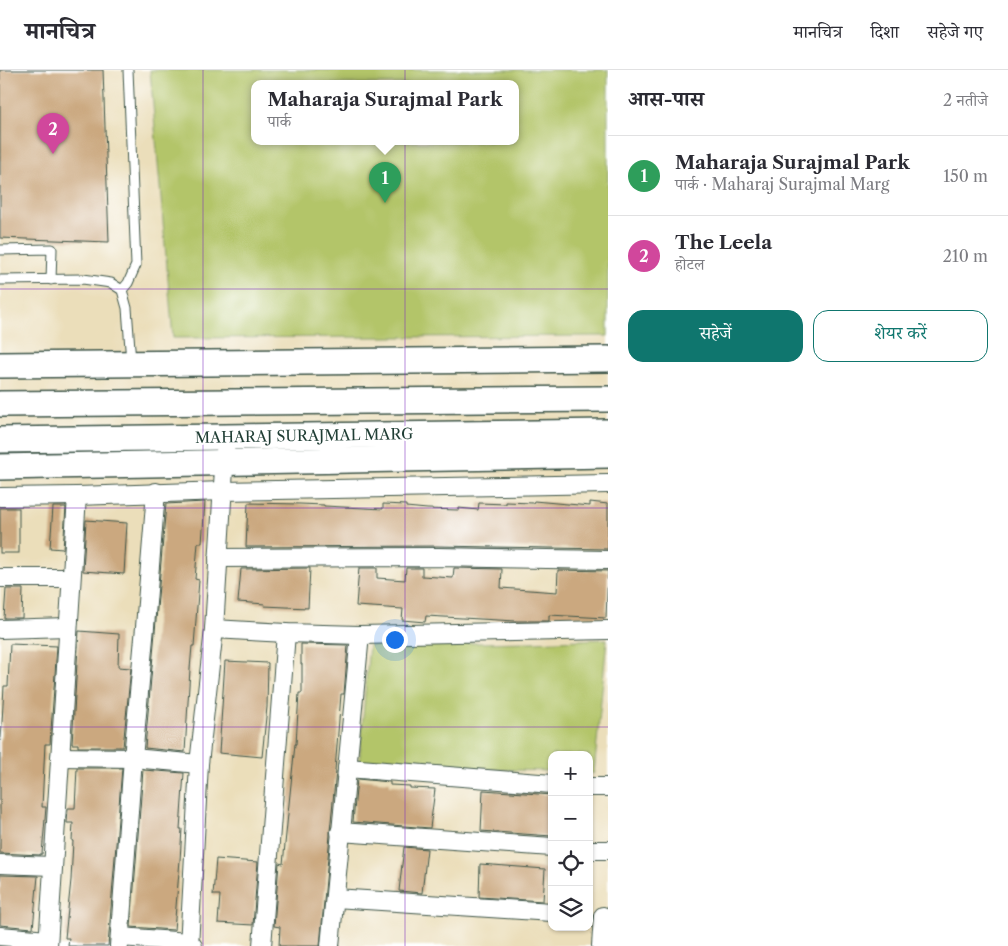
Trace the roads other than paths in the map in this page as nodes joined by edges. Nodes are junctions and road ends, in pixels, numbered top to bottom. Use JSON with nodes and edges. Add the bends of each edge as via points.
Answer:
{"nodes":[{"id":1,"x":128,"y":70,"type":"edge"},
{"id":2,"x":0,"y":250,"type":"edge"},
{"id":3,"x":0,"y":280,"type":"edge"},
{"id":4,"x":51,"y":280,"type":"junction"},
{"id":5,"x":122,"y":290,"type":"junction"},
{"id":6,"x":608,"y":359,"type":"edge"},
{"id":7,"x":217,"y":363,"type":"junction"},
{"id":8,"x":131,"y":364,"type":"junction"},
{"id":9,"x":0,"y":365,"type":"edge"},
{"id":10,"x":608,"y":399,"type":"edge"},
{"id":11,"x":215,"y":402,"type":"junction"},
{"id":12,"x":0,"y":404,"type":"edge"},
{"id":13,"x":608,"y":432,"type":"edge"},
{"id":14,"x":226,"y":437,"type":"junction"},
{"id":15,"x":0,"y":440,"type":"edge"},
{"id":16,"x":608,"y":455,"type":"edge"},
{"id":17,"x":225,"y":462,"type":"junction"},
{"id":18,"x":0,"y":467,"type":"edge"},
{"id":19,"x":608,"y":484,"type":"edge"},
{"id":20,"x":223,"y":490,"type":"junction"},
{"id":21,"x":156,"y":492,"type":"junction"},
{"id":22,"x":77,"y":496,"type":"junction"},
{"id":23,"x":0,"y":497,"type":"edge"},
{"id":24,"x":218,"y":558,"type":"junction"},
{"id":25,"x":608,"y":560,"type":"edge"},
{"id":26,"x":0,"y":578,"type":"edge"},
{"id":27,"x":71,"y":578,"type":"junction"},
{"id":28,"x":68,"y":627,"type":"junction"},
{"id":29,"x":0,"y":629,"type":"edge"},
{"id":30,"x":214,"y":629,"type":"junction"},
{"id":31,"x":608,"y":630,"type":"edge"},
{"id":32,"x":286,"y":633,"type":"junction"},
{"id":33,"x":360,"y":635,"type":"junction"},
{"id":34,"x":60,"y":757,"type":"junction"},
{"id":35,"x":133,"y":758,"type":"junction"},
{"id":36,"x":199,"y":764,"type":"junction"},
{"id":37,"x":347,"y":768,"type":"junction"},
{"id":38,"x":548,"y":784,"type":"edge"},
{"id":39,"x":593,"y":787,"type":"edge"},
{"id":40,"x":608,"y":787,"type":"edge"},
{"id":41,"x":340,"y":832,"type":"junction"},
{"id":42,"x":548,"y":848,"type":"edge"},
{"id":43,"x":593,"y":850,"type":"edge"},
{"id":44,"x":608,"y":850,"type":"edge"},
{"id":45,"x":0,"y":864,"type":"edge"},
{"id":46,"x":52,"y":866,"type":"junction"},
{"id":47,"x":335,"y":898,"type":"junction"},
{"id":48,"x":548,"y":912,"type":"edge"},
{"id":49,"x":600,"y":916,"type":"edge"},
{"id":50,"x":0,"y":936,"type":"edge"},
{"id":51,"x":120,"y":942,"type":"edge"},
{"id":52,"x":48,"y":943,"type":"edge"},
{"id":53,"x":190,"y":945,"type":"edge"},
{"id":54,"x":262,"y":946,"type":"edge"},
{"id":55,"x":330,"y":946,"type":"edge"},
{"id":56,"x":601,"y":946,"type":"edge"}],
"edges":[{"from":1,"to":5,"type":"lane","via":[[136,265]]},
{"from":2,"to":4,"type":"lane","via":[[52,249]]},
{"from":3,"to":4,"type":"lane"},
{"from":4,"to":5,"type":"lane","via":[[84,279],[111,283]]},
{"from":5,"to":8,"type":"lane","via":[[127,308]]},
{"from":6,"to":7,"type":"main road"},
{"from":7,"to":8,"type":"main road"},
{"from":7,"to":11,"type":"main road"},
{"from":8,"to":9,"type":"main road"},
{"from":10,"to":11,"type":"main road"},
{"from":11,"to":12,"type":"main road"},
{"from":13,"to":14,"type":"main road","name":"MAHARAJ SURAJMAL MARG"},
{"from":14,"to":15,"type":"main road","name":"MAHARAJ SURAJMAL MARG"},
{"from":14,"to":17,"type":"street"},
{"from":16,"to":17,"type":"main road"},
{"from":17,"to":18,"type":"main road"},
{"from":17,"to":20,"type":"street"},
{"from":19,"to":20,"type":"street"},
{"from":20,"to":21,"type":"street"},
{"from":20,"to":24,"type":"street"},
{"from":21,"to":22,"type":"street"},
{"from":21,"to":35,"type":"street"},
{"from":22,"to":23,"type":"street"},
{"from":22,"to":27,"type":"street"},
{"from":24,"to":25,"type":"street"},
{"from":24,"to":30,"type":"street"},
{"from":26,"to":27,"type":"street"},
{"from":27,"to":28,"type":"street"},
{"from":28,"to":29,"type":"street"},
{"from":28,"to":34,"type":"street"},
{"from":30,"to":32,"type":"street"},
{"from":30,"to":36,"type":"street"},
{"from":31,"to":33,"type":"street"},
{"from":32,"to":33,"type":"street"},
{"from":32,"to":54,"type":"street"},
{"from":33,"to":37,"type":"street"},
{"from":34,"to":35,"type":"street"},
{"from":34,"to":46,"type":"street"},
{"from":35,"to":36,"type":"street"},
{"from":35,"to":51,"type":"street"},
{"from":36,"to":53,"type":"street"},
{"from":37,"to":38,"type":"street"},
{"from":37,"to":41,"type":"street"},
{"from":39,"to":40,"type":"street"},
{"from":41,"to":42,"type":"street"},
{"from":41,"to":47,"type":"street"},
{"from":43,"to":44,"type":"street"},
{"from":45,"to":46,"type":"street"},
{"from":46,"to":52,"type":"street"},
{"from":47,"to":48,"type":"street"},
{"from":47,"to":55,"type":"street"},
{"from":49,"to":56,"type":"street"},
{"from":50,"to":52,"type":"street"},
{"from":51,"to":53,"type":"street"}]}
